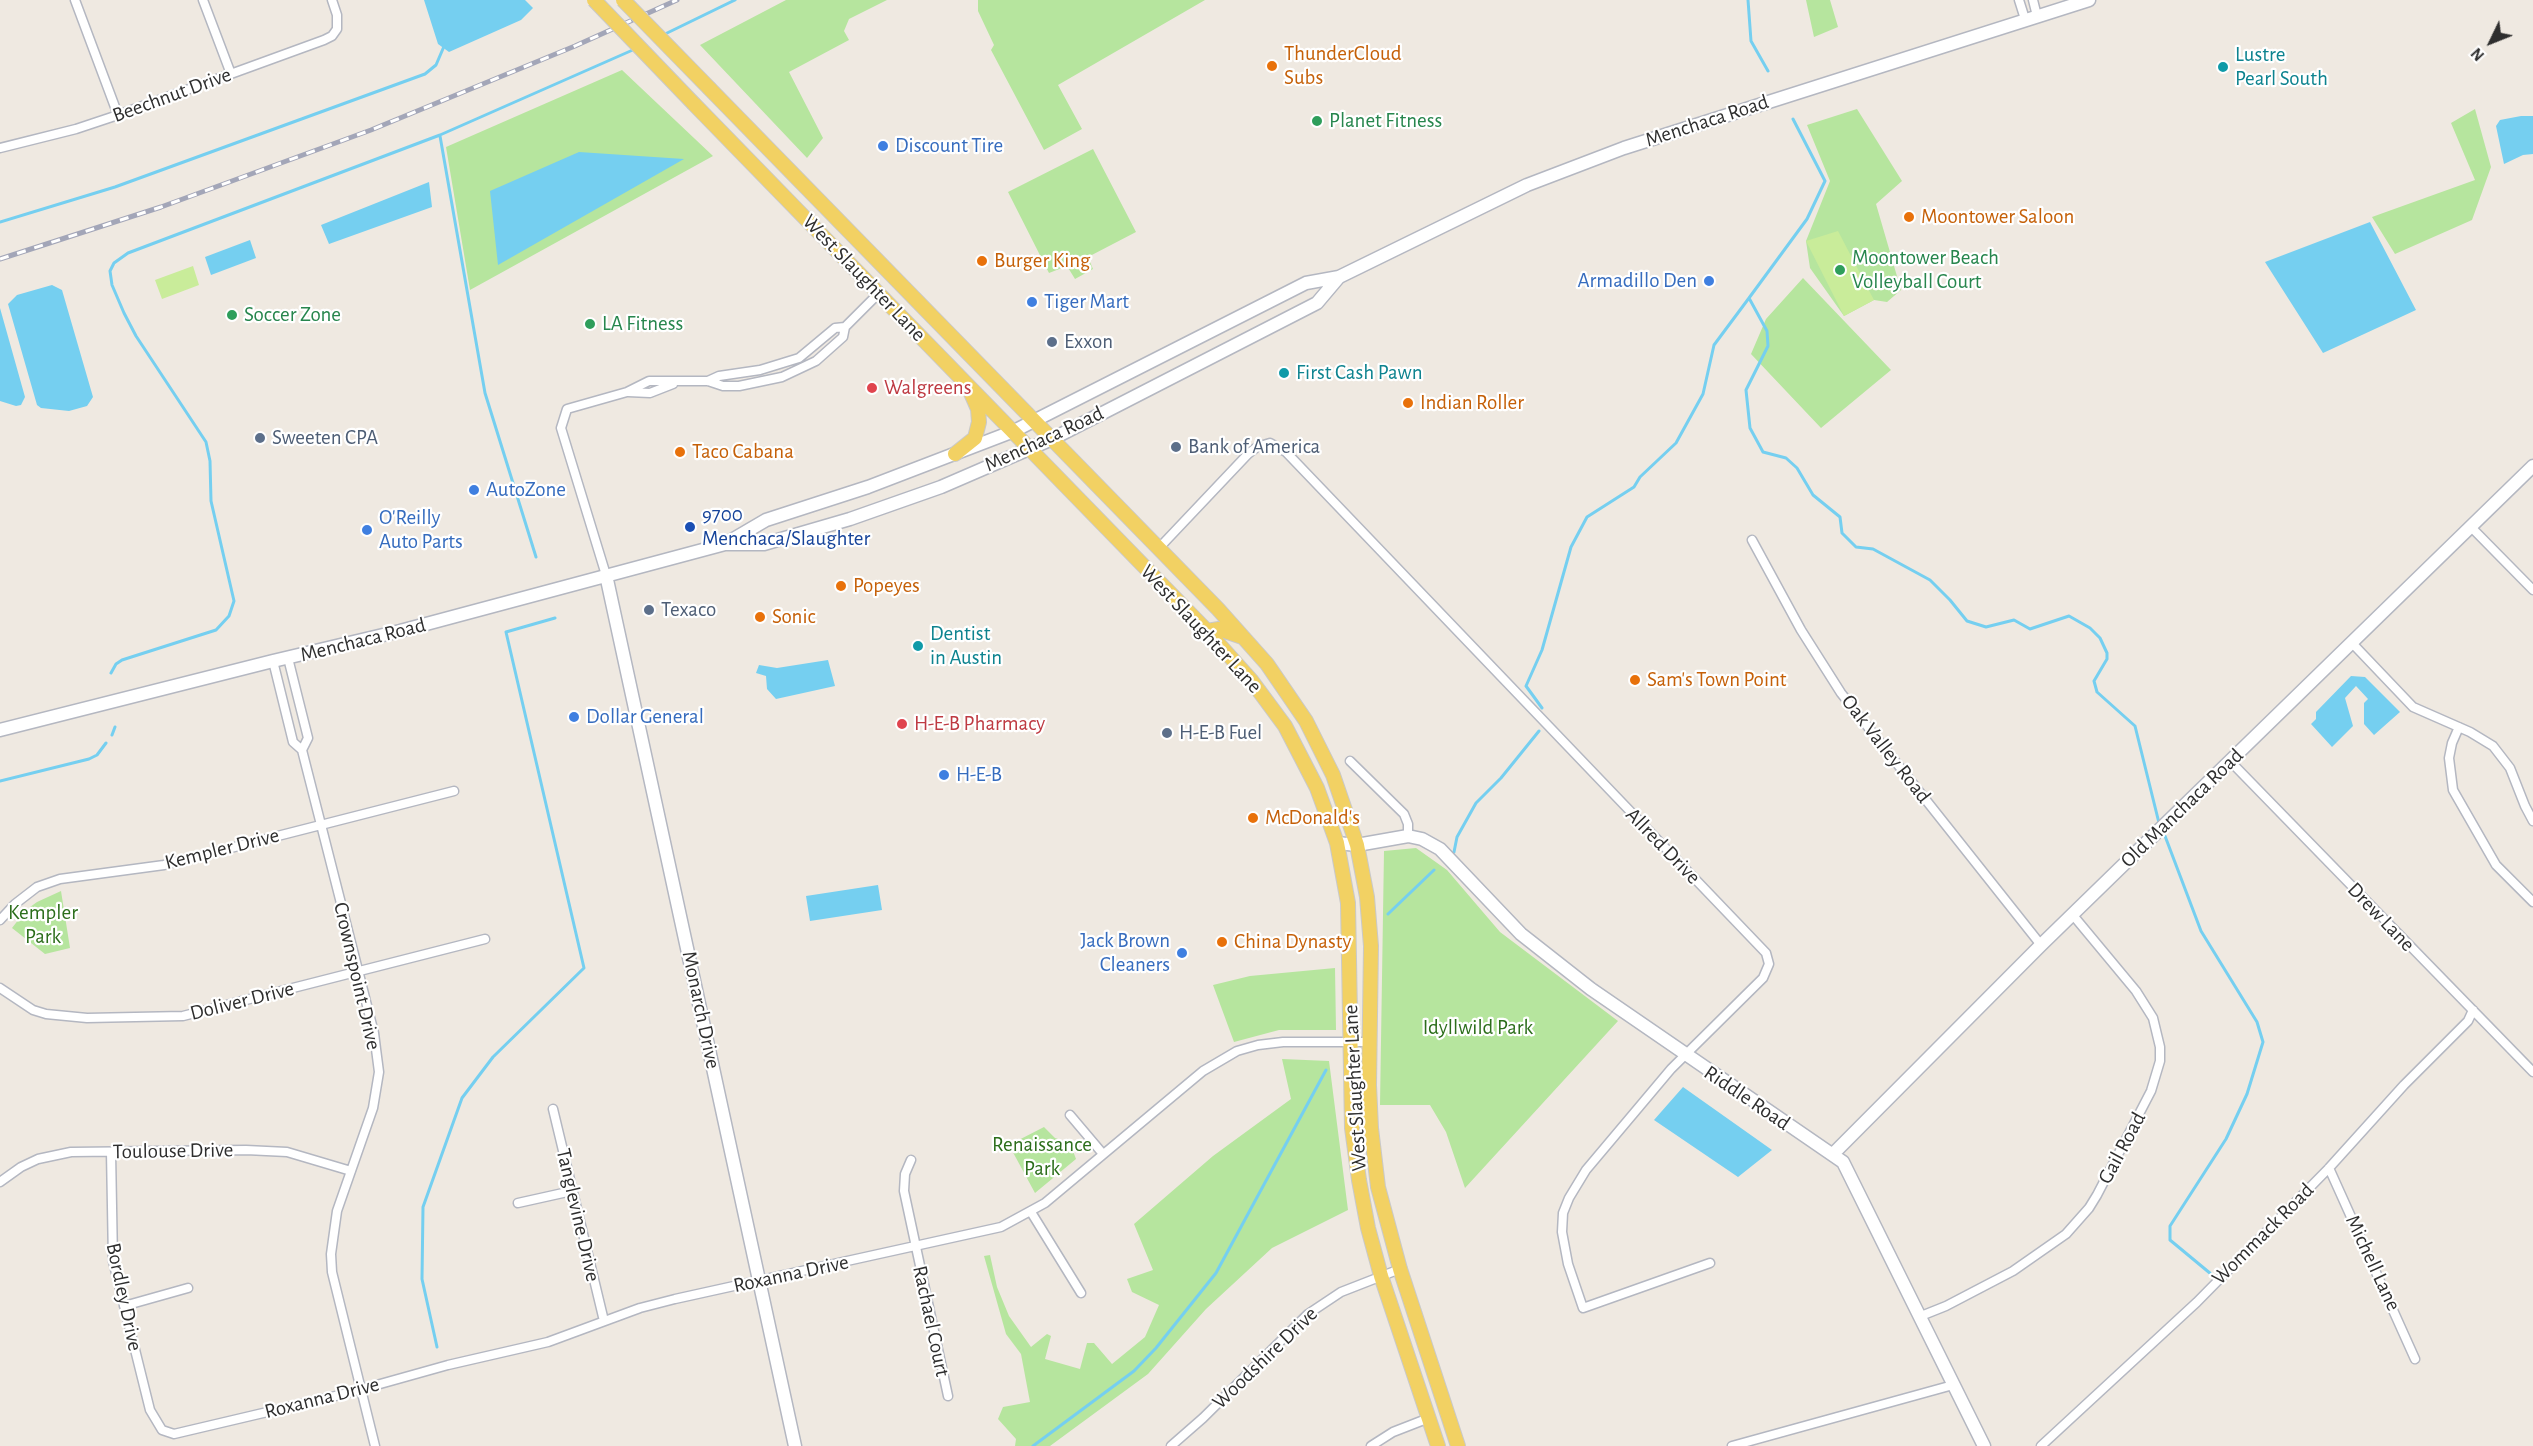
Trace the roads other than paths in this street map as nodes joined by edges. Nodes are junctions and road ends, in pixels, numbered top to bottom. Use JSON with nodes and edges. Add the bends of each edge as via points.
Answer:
{"nodes":[{"id":1,"x":75,"y":0,"type":"edge"},
{"id":2,"x":203,"y":0,"type":"edge"},
{"id":3,"x":332,"y":0,"type":"edge"},
{"id":4,"x":594,"y":0,"type":"edge"},
{"id":5,"x":623,"y":0,"type":"edge"},
{"id":6,"x":2019,"y":0,"type":"edge"},
{"id":7,"x":2033,"y":0,"type":"edge"},
{"id":8,"x":2089,"y":0,"type":"edge"},
{"id":9,"x":2037,"y":16,"type":"junction"},
{"id":10,"x":2025,"y":19,"type":"junction"},
{"id":11,"x":231,"y":74,"type":"junction"},
{"id":12,"x":118,"y":115,"type":"junction"},
{"id":13,"x":0,"y":147,"type":"edge"},
{"id":14,"x":1339,"y":277,"type":"junction"},
{"id":15,"x":879,"y":294,"type":"junction"},
{"id":16,"x":845,"y":327,"type":"junction"},
{"id":17,"x":708,"y":381,"type":"junction"},
{"id":18,"x":968,"y":385,"type":"junction"},
{"id":19,"x":1035,"y":422,"type":"junction"},
{"id":20,"x":1014,"y":431,"type":"junction"},
{"id":21,"x":1052,"y":439,"type":"junction"},
{"id":22,"x":1029,"y":448,"type":"junction"},
{"id":23,"x":955,"y":454,"type":"junction"},
{"id":24,"x":2533,"y":466,"type":"edge"},
{"id":25,"x":2471,"y":526,"type":"junction"},
{"id":26,"x":1752,"y":540,"type":"dead end"},
{"id":27,"x":725,"y":544,"type":"junction"},
{"id":28,"x":1159,"y":548,"type":"junction"},
{"id":29,"x":606,"y":575,"type":"junction"},
{"id":30,"x":2533,"y":590,"type":"edge"},
{"id":31,"x":1207,"y":631,"type":"junction"},
{"id":32,"x":1245,"y":639,"type":"junction"},
{"id":33,"x":2352,"y":643,"type":"junction"},
{"id":34,"x":288,"y":658,"type":"junction"},
{"id":35,"x":273,"y":661,"type":"junction"},
{"id":36,"x":2459,"y":727,"type":"junction"},
{"id":37,"x":0,"y":729,"type":"edge"},
{"id":38,"x":302,"y":750,"type":"junction"},
{"id":39,"x":1350,"y":761,"type":"dead end"},
{"id":40,"x":2230,"y":761,"type":"junction"},
{"id":41,"x":454,"y":791,"type":"dead end"},
{"id":42,"x":2533,"y":821,"type":"edge"},
{"id":43,"x":320,"y":825,"type":"junction"},
{"id":44,"x":1408,"y":836,"type":"junction"},
{"id":45,"x":1337,"y":843,"type":"junction"},
{"id":46,"x":1357,"y":845,"type":"junction"},
{"id":47,"x":2533,"y":902,"type":"edge"},
{"id":48,"x":2072,"y":914,"type":"junction"},
{"id":49,"x":0,"y":920,"type":"edge"},
{"id":50,"x":485,"y":939,"type":"dead end"},
{"id":51,"x":2041,"y":945,"type":"junction"},
{"id":52,"x":358,"y":972,"type":"junction"},
{"id":53,"x":0,"y":988,"type":"edge"},
{"id":54,"x":2474,"y":1011,"type":"junction"},
{"id":55,"x":1350,"y":1042,"type":"junction"},
{"id":56,"x":1369,"y":1042,"type":"junction"},
{"id":57,"x":1685,"y":1055,"type":"junction"},
{"id":58,"x":2533,"y":1072,"type":"edge"},
{"id":59,"x":554,"y":1109,"type":"dead end"},
{"id":60,"x":1070,"y":1115,"type":"dead end"},
{"id":61,"x":111,"y":1152,"type":"junction"},
{"id":62,"x":1103,"y":1154,"type":"junction"},
{"id":63,"x":1833,"y":1154,"type":"junction"},
{"id":64,"x":911,"y":1160,"type":"dead end"},
{"id":65,"x":2329,"y":1168,"type":"junction"},
{"id":66,"x":351,"y":1172,"type":"junction"},
{"id":67,"x":0,"y":1182,"type":"edge"},
{"id":68,"x":572,"y":1191,"type":"junction"},
{"id":69,"x":518,"y":1203,"type":"dead end"},
{"id":70,"x":1031,"y":1212,"type":"junction"},
{"id":71,"x":915,"y":1247,"type":"junction"},
{"id":72,"x":1710,"y":1263,"type":"dead end"},
{"id":73,"x":1400,"y":1269,"type":"junction"},
{"id":74,"x":1381,"y":1276,"type":"junction"},
{"id":75,"x":760,"y":1281,"type":"junction"},
{"id":76,"x":188,"y":1288,"type":"dead end"},
{"id":77,"x":1081,"y":1293,"type":"dead end"},
{"id":78,"x":124,"y":1306,"type":"junction"},
{"id":79,"x":1921,"y":1316,"type":"junction"},
{"id":80,"x":604,"y":1321,"type":"junction"},
{"id":81,"x":2415,"y":1359,"type":"dead end"},
{"id":82,"x":1953,"y":1385,"type":"junction"},
{"id":83,"x":361,"y":1389,"type":"junction"},
{"id":84,"x":948,"y":1396,"type":"dead end"},
{"id":85,"x":1429,"y":1418,"type":"junction"},
{"id":86,"x":168,"y":1433,"type":"joint"},
{"id":87,"x":375,"y":1446,"type":"edge"},
{"id":88,"x":795,"y":1446,"type":"edge"},
{"id":89,"x":1171,"y":1446,"type":"edge"},
{"id":90,"x":1371,"y":1446,"type":"edge"},
{"id":91,"x":1438,"y":1446,"type":"edge"},
{"id":92,"x":1458,"y":1446,"type":"edge"},
{"id":93,"x":1732,"y":1446,"type":"edge"},
{"id":94,"x":1984,"y":1446,"type":"edge"},
{"id":95,"x":2040,"y":1446,"type":"edge"}],
"edges":[{"from":1,"to":12,"type":"street"},
{"from":2,"to":11,"type":"street"},
{"from":3,"to":11,"type":"street","name":"Beechnut Drive","via":[[337,15],[337,29],[332,36]]},
{"from":4,"to":15,"type":"main road","name":"West Slaughter Lane","bridge":true},
{"from":5,"to":19,"type":"main road","name":"West Slaughter Lane","bridge":true},
{"from":6,"to":10,"type":"street"},
{"from":7,"to":9,"type":"street"},
{"from":8,"to":9,"type":"main road","name":"Menchaca Road"},
{"from":9,"to":10,"type":"main road","name":"Menchaca Road"},
{"from":10,"to":14,"type":"main road","name":"Menchaca Road","via":[[1624,148],[1527,185]]},
{"from":11,"to":12,"type":"street","name":"Beechnut Drive"},
{"from":12,"to":13,"type":"street","name":"Beechnut Drive"},
{"from":14,"to":19,"type":"main road","name":"Menchaca Road","via":[[1306,283]]},
{"from":14,"to":21,"type":"main road","name":"Menchaca Road","via":[[1317,303]]},
{"from":15,"to":16,"type":"street"},
{"from":15,"to":18,"type":"main road","name":"West Slaughter Lane"},
{"from":16,"to":17,"type":"street","via":[[835,328],[799,358]]},
{"from":16,"to":17,"type":"street","via":[[843,337],[816,361],[782,377],[739,386]]},
{"from":17,"to":29,"type":"street","via":[[677,382],[650,393],[627,392],[567,409],[561,428]]},
{"from":18,"to":20,"type":"main road","name":"West Slaughter Lane"},
{"from":18,"to":23,"type":"main road","via":[[980,422],[975,438]]},
{"from":19,"to":20,"type":"main road","name":"Menchaca Road"},
{"from":19,"to":21,"type":"main road","name":"West Slaughter Lane"},
{"from":20,"to":22,"type":"main road","name":"West Slaughter Lane"},
{"from":20,"to":23,"type":"main road","name":"Menchaca Road"},
{"from":21,"to":22,"type":"main road","name":"Menchaca Road"},
{"from":21,"to":28,"type":"main road","name":"West Slaughter Lane"},
{"from":22,"to":27,"type":"main road","name":"Menchaca Road","via":[[913,498],[850,519],[764,544]]},
{"from":22,"to":31,"type":"main road","name":"West Slaughter Lane"},
{"from":23,"to":27,"type":"main road","name":"Menchaca Road","via":[[765,520]]},
{"from":24,"to":25,"type":"main road","name":"Old Manchaca Road"},
{"from":25,"to":30,"type":"street"},
{"from":25,"to":33,"type":"main road","name":"Old Manchaca Road"},
{"from":26,"to":51,"type":"street","name":"Oak Valley Road","via":[[1841,693]]},
{"from":27,"to":29,"type":"main road","name":"Menchaca Road"},
{"from":28,"to":32,"type":"main road","name":"West Slaughter Lane"},
{"from":28,"to":57,"type":"street","name":"Allred Drive","via":[[1257,447],[1270,443],[1286,452],[1766,953],[1769,964],[1763,978]]},
{"from":29,"to":34,"type":"main road","name":"Menchaca Road"},
{"from":29,"to":75,"type":"main road","name":"Monarch Drive"},
{"from":31,"to":32,"type":"main road","via":[[1228,631]]},
{"from":31,"to":45,"type":"main road","name":"West Slaughter Lane","via":[[1285,726],[1317,788]]},
{"from":32,"to":46,"type":"main road","name":"West Slaughter Lane","via":[[1306,721],[1334,774]]},
{"from":33,"to":36,"type":"street","via":[[2413,707]]},
{"from":33,"to":40,"type":"main road","name":"Old Manchaca Road"},
{"from":34,"to":35,"type":"main road","name":"Menchaca Road"},
{"from":34,"to":38,"type":"street","name":"Crownspoint Drive","via":[[308,738]]},
{"from":35,"to":37,"type":"main road","name":"Menchaca Road"},
{"from":35,"to":38,"type":"street","name":"Crownspoint Drive","via":[[293,741]]},
{"from":36,"to":42,"type":"street","via":[[2493,746],[2502,757]]},
{"from":36,"to":47,"type":"street","via":[[2449,758],[2454,790],[2496,865]]},
{"from":38,"to":43,"type":"street","name":"Crownspoint Drive"},
{"from":39,"to":44,"type":"street","via":[[1404,814]]},
{"from":40,"to":48,"type":"main road","name":"Old Manchaca Road"},
{"from":40,"to":54,"type":"street","name":"Drew Lane"},
{"from":41,"to":43,"type":"street","name":"Kempler Drive"},
{"from":43,"to":49,"type":"street","name":"Kempler Drive","via":[[164,865],[60,879],[37,887]]},
{"from":43,"to":52,"type":"street","name":"Crownspoint Drive"},
{"from":44,"to":46,"type":"main road"},
{"from":44,"to":57,"type":"main road","name":"Riddle Road","via":[[1440,849],[1521,934]]},
{"from":45,"to":46,"type":"main road"},
{"from":45,"to":55,"type":"main road","name":"West Slaughter Lane","via":[[1348,903]]},
{"from":46,"to":56,"type":"main road","name":"West Slaughter Lane","via":[[1371,946]]},
{"from":48,"to":51,"type":"main road","name":"Old Manchaca Road"},
{"from":48,"to":79,"type":"street","name":"Gail Road","via":[[2136,991],[2153,1018],[2160,1061],[2151,1091],[2097,1195],[2066,1234],[2013,1271]]},
{"from":50,"to":52,"type":"street","name":"Doliver Drive"},
{"from":51,"to":63,"type":"main road","name":"Old Manchaca Road"},
{"from":52,"to":53,"type":"street","name":"Doliver Drive","via":[[183,1016],[87,1018],[46,1014]]},
{"from":52,"to":66,"type":"street","name":"Crownspoint Drive","via":[[374,1033],[379,1072],[373,1108]]},
{"from":54,"to":58,"type":"street","name":"Drew Lane"},
{"from":54,"to":65,"type":"street","name":"Wommack Road"},
{"from":55,"to":56,"type":"street","name":"Roxanna Drive"},
{"from":55,"to":62,"type":"street","name":"Roxanna Drive","via":[[1283,1042],[1237,1051],[1203,1071]]},
{"from":55,"to":74,"type":"main road","name":"West Slaughter Lane","via":[[1352,1128],[1368,1228]]},
{"from":56,"to":73,"type":"main road","name":"West Slaughter Lane","via":[[1371,1128],[1378,1187]]},
{"from":57,"to":63,"type":"main road","name":"Riddle Road"},
{"from":57,"to":72,"type":"street","name":"Allred Drive","via":[[1575,1184],[1563,1214],[1562,1232],[1583,1308]]},
{"from":59,"to":68,"type":"street","name":"Tanglevine Drive"},
{"from":60,"to":62,"type":"street"},
{"from":61,"to":66,"type":"street","name":"Toulouse Drive","via":[[287,1152]]},
{"from":61,"to":67,"type":"street","name":"Toulouse Drive","via":[[53,1154],[21,1167]]},
{"from":61,"to":78,"type":"street","name":"Bordley Drive","via":[[111,1244]]},
{"from":62,"to":70,"type":"street","name":"Roxanna Drive"},
{"from":63,"to":79,"type":"main road","name":"Riddle Road","via":[[1850,1173]]},
{"from":64,"to":71,"type":"street","name":"Rachael Court","via":[[904,1191]]},
{"from":65,"to":81,"type":"street","name":"Michell Lane"},
{"from":65,"to":95,"type":"street","name":"Wommack Road","via":[[2189,1309]]},
{"from":66,"to":83,"type":"street","name":"Crownspoint Drive","via":[[337,1211],[331,1254]]},
{"from":68,"to":69,"type":"street"},
{"from":68,"to":80,"type":"street","name":"Tanglevine Drive"},
{"from":70,"to":71,"type":"street","name":"Roxanna Drive","via":[[1001,1227]]},
{"from":70,"to":77,"type":"street"},
{"from":71,"to":75,"type":"street","name":"Roxanna Drive"},
{"from":71,"to":84,"type":"street","name":"Rachael Court"},
{"from":73,"to":74,"type":"street","name":"Woodshire Drive"},
{"from":73,"to":92,"type":"main road","name":"West Slaughter Lane"},
{"from":74,"to":85,"type":"main road","name":"West Slaughter Lane"},
{"from":74,"to":89,"type":"street","name":"Woodshire Drive","via":[[1341,1292],[1308,1314]]},
{"from":75,"to":80,"type":"street","name":"Roxanna Drive","via":[[675,1299]]},
{"from":75,"to":88,"type":"main road","name":"Monarch Drive"},
{"from":76,"to":78,"type":"street"},
{"from":78,"to":86,"type":"street","name":"Bordley Drive","via":[[150,1410],[158,1426]]},
{"from":79,"to":82,"type":"main road","name":"Riddle Road"},
{"from":80,"to":83,"type":"street","name":"Roxanna Drive","via":[[548,1342]]},
{"from":82,"to":93,"type":"street"},
{"from":82,"to":94,"type":"main road","name":"Riddle Road"},
{"from":83,"to":86,"type":"street","name":"Roxanna Drive","via":[[182,1434]]},
{"from":83,"to":87,"type":"street","name":"Crownspoint Drive"},
{"from":85,"to":90,"type":"street","via":[[1393,1432]]},
{"from":85,"to":91,"type":"main road","name":"West Slaughter Lane"}]}
